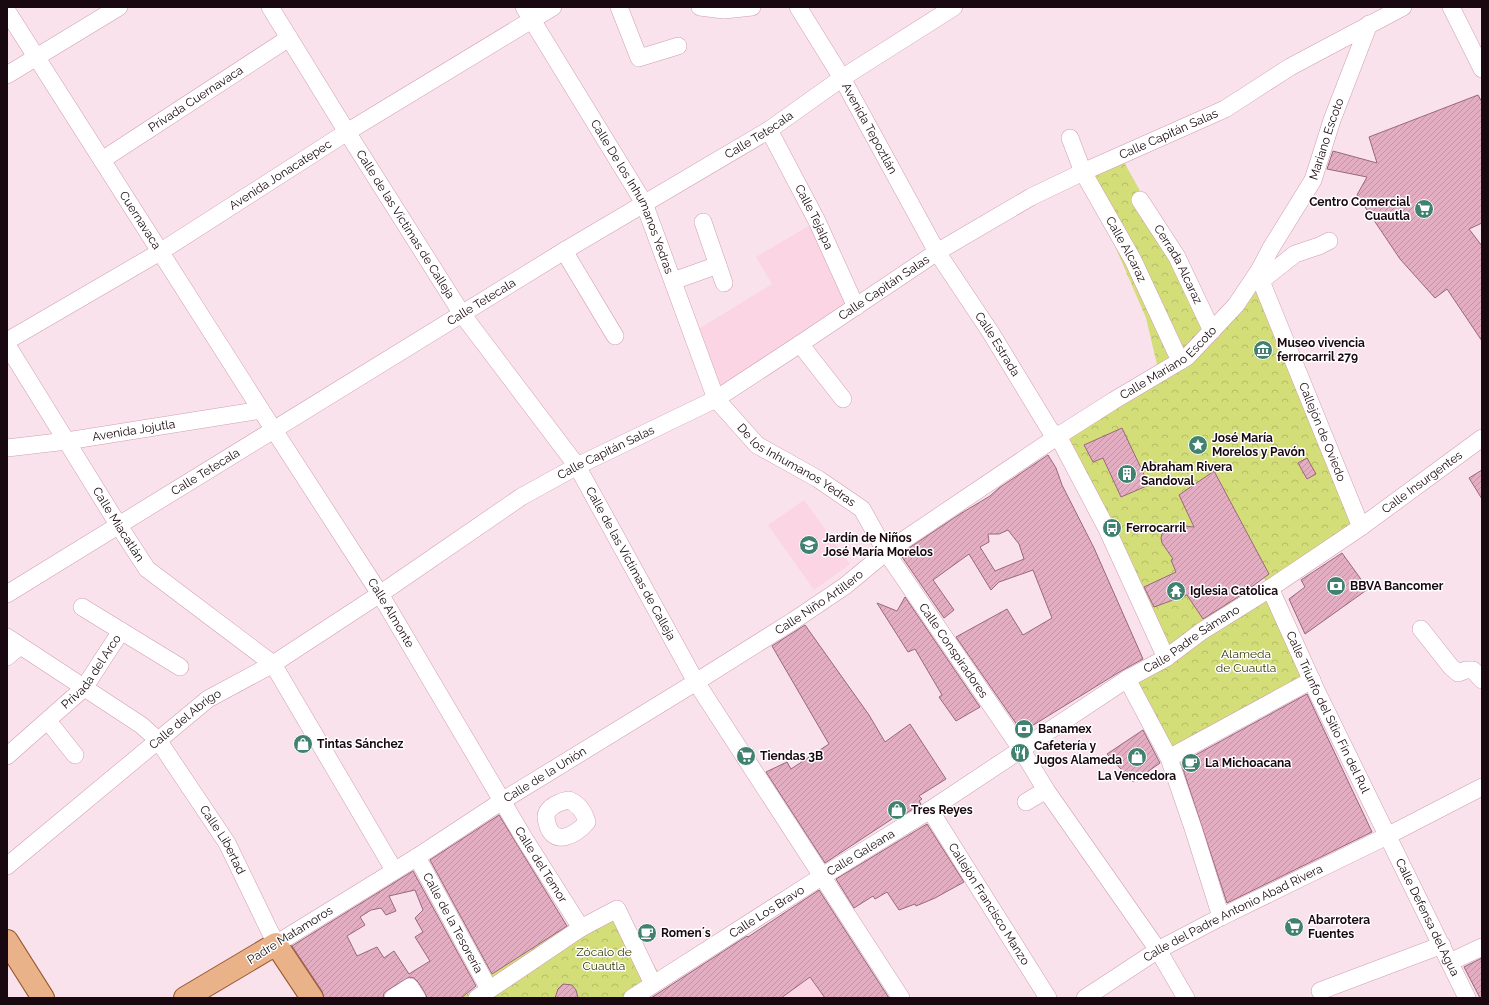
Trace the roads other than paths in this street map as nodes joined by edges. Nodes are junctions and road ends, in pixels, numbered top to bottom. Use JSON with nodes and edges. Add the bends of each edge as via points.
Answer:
{"nodes":[{"id":1,"x":119,"y":7,"type":"edge"},
{"id":2,"x":270,"y":7,"type":"edge"},
{"id":3,"x":553,"y":7,"type":"edge"},
{"id":4,"x":619,"y":7,"type":"edge"},
{"id":5,"x":700,"y":7,"type":"edge"},
{"id":6,"x":752,"y":7,"type":"edge"},
{"id":7,"x":798,"y":7,"type":"edge"},
{"id":8,"x":954,"y":7,"type":"edge"},
{"id":9,"x":1403,"y":7,"type":"edge"},
{"id":10,"x":1451,"y":7,"type":"edge"},
{"id":11,"x":7,"y":11,"type":"edge"},
{"id":12,"x":527,"y":13,"type":"edge"},
{"id":13,"x":1369,"y":24,"type":"junction"},
{"id":14,"x":289,"y":38,"type":"junction"},
{"id":15,"x":678,"y":46,"type":"dead end"},
{"id":16,"x":36,"y":57,"type":"junction"},
{"id":17,"x":1482,"y":70,"type":"edge"},
{"id":18,"x":7,"y":75,"type":"edge"},
{"id":19,"x":842,"y":78,"type":"junction"},
{"id":20,"x":769,"y":130,"type":"junction"},
{"id":21,"x":347,"y":132,"type":"junction"},
{"id":22,"x":1070,"y":138,"type":"dead end"},
{"id":23,"x":102,"y":160,"type":"junction"},
{"id":24,"x":1083,"y":172,"type":"junction"},
{"id":25,"x":1140,"y":200,"type":"dead end"},
{"id":26,"x":644,"y":203,"type":"junction"},
{"id":27,"x":703,"y":222,"type":"dead end"},
{"id":28,"x":1328,"y":241,"type":"dead end"},
{"id":29,"x":564,"y":251,"type":"junction"},
{"id":30,"x":160,"y":252,"type":"junction"},
{"id":31,"x":937,"y":252,"type":"junction"},
{"id":32,"x":718,"y":265,"type":"junction"},
{"id":33,"x":1261,"y":275,"type":"junction"},
{"id":34,"x":673,"y":281,"type":"junction"},
{"id":35,"x":724,"y":282,"type":"dead end"},
{"id":36,"x":856,"y":307,"type":"junction"},
{"id":37,"x":462,"y":314,"type":"junction"},
{"id":38,"x":1212,"y":331,"type":"junction"},
{"id":39,"x":615,"y":336,"type":"dead end"},
{"id":40,"x":7,"y":341,"type":"edge"},
{"id":41,"x":7,"y":344,"type":"edge"},
{"id":42,"x":800,"y":344,"type":"junction"},
{"id":43,"x":1180,"y":362,"type":"junction"},
{"id":44,"x":716,"y":399,"type":"junction"},
{"id":45,"x":842,"y":399,"type":"dead end"},
{"id":46,"x":260,"y":410,"type":"junction"},
{"id":47,"x":273,"y":430,"type":"junction"},
{"id":48,"x":1058,"y":436,"type":"junction"},
{"id":49,"x":1482,"y":438,"type":"edge"},
{"id":50,"x":67,"y":441,"type":"junction"},
{"id":51,"x":7,"y":448,"type":"edge"},
{"id":52,"x":577,"y":466,"type":"junction"},
{"id":53,"x":119,"y":526,"type":"junction"},
{"id":54,"x":1361,"y":527,"type":"junction"},
{"id":55,"x":886,"y":552,"type":"junction"},
{"id":56,"x":1270,"y":588,"type":"junction"},
{"id":57,"x":7,"y":594,"type":"edge"},
{"id":58,"x":380,"y":594,"type":"junction"},
{"id":59,"x":82,"y":607,"type":"dead end"},
{"id":60,"x":1422,"y":630,"type":"dead end"},
{"id":61,"x":121,"y":631,"type":"junction"},
{"id":62,"x":14,"y":641,"type":"edge"},
{"id":63,"x":7,"y":657,"type":"edge"},
{"id":64,"x":1166,"y":658,"type":"junction"},
{"id":65,"x":273,"y":664,"type":"junction"},
{"id":66,"x":180,"y":667,"type":"dead end"},
{"id":67,"x":1128,"y":680,"type":"junction"},
{"id":68,"x":1312,"y":680,"type":"junction"},
{"id":69,"x":1482,"y":680,"type":"edge"},
{"id":70,"x":696,"y":682,"type":"junction"},
{"id":71,"x":84,"y":688,"type":"junction"},
{"id":72,"x":48,"y":721,"type":"junction"},
{"id":73,"x":158,"y":740,"type":"junction"},
{"id":74,"x":1021,"y":749,"type":"junction"},
{"id":75,"x":75,"y":755,"type":"dead end"},
{"id":76,"x":7,"y":756,"type":"edge"},
{"id":77,"x":1169,"y":758,"type":"junction"},
{"id":78,"x":1482,"y":787,"type":"edge"},
{"id":79,"x":1046,"y":790,"type":"junction"},
{"id":80,"x":502,"y":801,"type":"junction"},
{"id":81,"x":1026,"y":802,"type":"dead end"},
{"id":82,"x":930,"y":810,"type":"junction"},
{"id":83,"x":548,"y":827,"type":"dead end"},
{"id":84,"x":1387,"y":836,"type":"junction"},
{"id":85,"x":524,"y":838,"type":"junction"},
{"id":86,"x":417,"y":857,"type":"junction"},
{"id":87,"x":7,"y":866,"type":"edge"},
{"id":88,"x":394,"y":870,"type":"junction"},
{"id":89,"x":821,"y":877,"type":"junction"},
{"id":90,"x":1221,"y":917,"type":"junction"},
{"id":91,"x":581,"y":928,"type":"junction"},
{"id":92,"x":7,"y":941,"type":"edge"},
{"id":93,"x":276,"y":944,"type":"junction"},
{"id":94,"x":1442,"y":945,"type":"junction"},
{"id":95,"x":1482,"y":947,"type":"edge"},
{"id":96,"x":1158,"y":950,"type":"junction"},
{"id":97,"x":1450,"y":962,"type":"junction"},
{"id":98,"x":653,"y":984,"type":"junction"},
{"id":99,"x":1320,"y":991,"type":"dead end"},
{"id":100,"x":414,"y":992,"type":"edge"},
{"id":101,"x":483,"y":994,"type":"edge"},
{"id":102,"x":43,"y":998,"type":"edge"},
{"id":103,"x":185,"y":998,"type":"edge"},
{"id":104,"x":312,"y":998,"type":"edge"},
{"id":105,"x":393,"y":998,"type":"edge"},
{"id":106,"x":632,"y":998,"type":"edge"},
{"id":107,"x":901,"y":998,"type":"edge"},
{"id":108,"x":1048,"y":998,"type":"edge"},
{"id":109,"x":1085,"y":998,"type":"edge"},
{"id":110,"x":1186,"y":998,"type":"edge"},
{"id":111,"x":1467,"y":998,"type":"edge"}],
"edges":[{"from":1,"to":16,"type":"street"},
{"from":2,"to":14,"type":"street","name":"Calle de las Víctimas de Calleja"},
{"from":3,"to":12,"type":"street","name":"Avenida Jonacatepec"},
{"from":4,"to":15,"type":"street","via":[[639,58]]},
{"from":5,"to":6,"type":"street","via":[[724,10]]},
{"from":7,"to":19,"type":"street","name":"Avenida Tepoztlán"},
{"from":8,"to":19,"type":"street","name":"Calle Tetecala"},
{"from":9,"to":13,"type":"street","name":"Calle Capitán Salas"},
{"from":10,"to":17,"type":"street"},
{"from":11,"to":16,"type":"street","name":"Cuernavaca"},
{"from":12,"to":21,"type":"street","name":"Avenida Jonacatepec"},
{"from":12,"to":26,"type":"street","name":"Calle De los Inhumanos Yedras"},
{"from":13,"to":24,"type":"street","name":"Calle Capitán Salas","via":[[1290,68],[1225,109]]},
{"from":13,"to":33,"type":"street","name":"Mariano Escoto","via":[[1332,120],[1313,180],[1271,248]]},
{"from":14,"to":21,"type":"street","name":"Calle de las Víctimas de Calleja"},
{"from":14,"to":23,"type":"street","name":"Privada Cuernavaca"},
{"from":16,"to":18,"type":"street"},
{"from":16,"to":23,"type":"street","name":"Cuernavaca"},
{"from":19,"to":20,"type":"street","name":"Calle Tetecala"},
{"from":19,"to":31,"type":"street","name":"Avenida Tepoztlán"},
{"from":20,"to":26,"type":"street","name":"Calle Tetecala"},
{"from":20,"to":36,"type":"street","name":"Calle Tejalpa","via":[[816,221]]},
{"from":21,"to":30,"type":"street","name":"Avenida Jonacatepec"},
{"from":21,"to":37,"type":"street","name":"Calle de las Víctimas de Calleja"},
{"from":22,"to":24,"type":"street","name":"Calle Alcaraz"},
{"from":23,"to":30,"type":"street","name":"Cuernavaca"},
{"from":24,"to":31,"type":"street","name":"Calle Capitán Salas","via":[[1031,197]]},
{"from":24,"to":43,"type":"street","name":"Calle Alcaraz","via":[[1133,260]]},
{"from":25,"to":38,"type":"street","name":"Cerrada Alcaraz","via":[[1177,257]]},
{"from":26,"to":29,"type":"street","name":"Calle Tetecala"},
{"from":26,"to":34,"type":"street","name":"Calle De los Inhumanos Yedras"},
{"from":27,"to":32,"type":"street"},
{"from":28,"to":33,"type":"street","via":[[1295,254]]},
{"from":29,"to":37,"type":"street","name":"Calle Tetecala"},
{"from":29,"to":39,"type":"street"},
{"from":30,"to":40,"type":"street","name":"Avenida Jonacatepec"},
{"from":30,"to":46,"type":"street","name":"Cuernavaca"},
{"from":31,"to":36,"type":"street","name":"Calle Capitán Salas"},
{"from":31,"to":48,"type":"street","name":"Calle Estrada","via":[[991,333],[1050,430]]},
{"from":32,"to":34,"type":"street"},
{"from":32,"to":35,"type":"street"},
{"from":33,"to":38,"type":"street","name":"Calle Mariano Escoto"},
{"from":33,"to":54,"type":"street","name":"Callejón de Oviedo"},
{"from":34,"to":44,"type":"street","name":"Calle De los Inhumanos Yedras"},
{"from":36,"to":42,"type":"street","name":"Calle Capitán Salas"},
{"from":37,"to":47,"type":"street","name":"Calle Tetecala"},
{"from":37,"to":52,"type":"street","name":"Calle de las Víctimas de Calleja"},
{"from":38,"to":43,"type":"street","name":"Calle Mariano Escoto"},
{"from":41,"to":50,"type":"street","name":"Calle Miacatlán"},
{"from":42,"to":44,"type":"street","name":"Calle Capitán Salas"},
{"from":42,"to":45,"type":"street"},
{"from":43,"to":48,"type":"street","name":"Calle Mariano Escoto"},
{"from":44,"to":52,"type":"street","name":"Calle Capitán Salas"},
{"from":44,"to":55,"type":"street","name":"De los Inhumanos Yedras","via":[[758,445],[818,479],[862,509]]},
{"from":46,"to":47,"type":"street","name":"Cuernavaca"},
{"from":46,"to":50,"type":"street","name":"Avenida Jojutla"},
{"from":47,"to":53,"type":"street","name":"Calle Tetecala"},
{"from":47,"to":58,"type":"street","name":"Calle Almonte"},
{"from":48,"to":55,"type":"street","name":"Calle Niño Artillero"},
{"from":48,"to":64,"type":"street","name":"Calle Estrada","via":[[1107,529]]},
{"from":49,"to":54,"type":"street","name":"Calle Insurgentes"},
{"from":50,"to":51,"type":"street","name":"Avenida Jojutla"},
{"from":50,"to":53,"type":"street","name":"Calle Miacatlán"},
{"from":52,"to":58,"type":"street","name":"Calle Capitán Salas","via":[[521,497]]},
{"from":52,"to":70,"type":"street","name":"Calle de las Víctimas de Calleja"},
{"from":53,"to":57,"type":"street","name":"Calle Tetecala"},
{"from":53,"to":65,"type":"street","name":"Calle Miacatlán","via":[[147,569]]},
{"from":54,"to":56,"type":"street","name":"Calle Padre Sámano"},
{"from":55,"to":70,"type":"street","name":"Calle Niño Artillero","via":[[845,586]]},
{"from":55,"to":74,"type":"street","name":"Calle Conspiradores"},
{"from":56,"to":64,"type":"street","name":"Calle Padre Sámano"},
{"from":56,"to":68,"type":"street","name":"Calle Triunfo del Sitio Fin del Rul"},
{"from":58,"to":65,"type":"street","name":"Calle del Abrigo"},
{"from":58,"to":80,"type":"street","name":"Calle Almonte"},
{"from":59,"to":61,"type":"street"},
{"from":60,"to":69,"type":"street","via":[[1451,668],[1458,673],[1473,670]]},
{"from":61,"to":66,"type":"street","name":"Privada del Arco"},
{"from":61,"to":71,"type":"street","name":"Privada del Arco"},
{"from":62,"to":63,"type":"street"},
{"from":62,"to":71,"type":"street","name":"Calle Libertad"},
{"from":64,"to":67,"type":"street","name":"Calle Padre Sámano"},
{"from":65,"to":73,"type":"street","name":"Calle del Abrigo","via":[[208,699]]},
{"from":65,"to":88,"type":"street"},
{"from":67,"to":74,"type":"street","name":"Calle Padre Sámano"},
{"from":67,"to":77,"type":"street"},
{"from":68,"to":77,"type":"street"},
{"from":68,"to":84,"type":"street","name":"Calle Triunfo del Sitio Fin del Rul"},
{"from":70,"to":80,"type":"street","name":"Calle de la Unión"},
{"from":70,"to":89,"type":"street","name":"Calle de las Víctimas de Calleja"},
{"from":71,"to":72,"type":"street","name":"Privada del Arco"},
{"from":71,"to":73,"type":"street","name":"Calle Libertad","via":[[141,725]]},
{"from":72,"to":75,"type":"street"},
{"from":72,"to":76,"type":"street","name":"Privada del Arco"},
{"from":73,"to":87,"type":"street","name":"Calle del Abrigo"},
{"from":73,"to":93,"type":"street","name":"Calle Libertad","via":[[227,843]]},
{"from":74,"to":79,"type":"street","name":"Calle Conspiradores"},
{"from":74,"to":82,"type":"street","name":"Calle Galeana"},
{"from":77,"to":90,"type":"street"},
{"from":78,"to":84,"type":"street","name":"Calle del Padre Antonio Abad Rivera"},
{"from":79,"to":81,"type":"street"},
{"from":79,"to":96,"type":"street","name":"Calle Conspiradores"},
{"from":80,"to":85,"type":"street","name":"Calle del Temor"},
{"from":80,"to":86,"type":"street","name":"Calle de la Unión"},
{"from":82,"to":89,"type":"street","name":"Calle Galeana"},
{"from":82,"to":108,"type":"street","name":"Callejón Francisco Manzo"},
{"from":83,"to":85,"type":"street"},
{"from":84,"to":90,"type":"street","name":"Calle del Padre Antonio Abad Rivera"},
{"from":84,"to":94,"type":"street","name":"Calle Defensa del Agua"},
{"from":85,"to":91,"type":"street","name":"Calle del Temor"},
{"from":86,"to":88,"type":"street","name":"Calle de la Unión"},
{"from":86,"to":101,"type":"street","name":"Calle de la Tesorería"},
{"from":88,"to":93,"type":"street","name":"Padre Matamoros"},
{"from":89,"to":98,"type":"street","name":"Calle Los Bravo"},
{"from":89,"to":107,"type":"street","name":"Calle de las Víctimas de Calleja"},
{"from":90,"to":96,"type":"street","name":"Calle del Padre Antonio Abad Rivera"},
{"from":91,"to":98,"type":"street","via":[[617,909]]},
{"from":91,"to":101,"type":"street"},
{"from":92,"to":102,"type":"main road"},
{"from":93,"to":103,"type":"main road","name":"Padre Matamoros"},
{"from":93,"to":104,"type":"main road"},
{"from":94,"to":97,"type":"street","name":"Calle Defensa del Agua"},
{"from":94,"to":99,"type":"street"},
{"from":95,"to":97,"type":"street"},
{"from":96,"to":109,"type":"street","name":"Calle del Padre Antonio Abad Rivera"},
{"from":96,"to":110,"type":"street","name":"Calle Conspiradores"},
{"from":97,"to":111,"type":"street","name":"Calle Defensa del Agua"},
{"from":98,"to":106,"type":"street","name":"Calle Los Bravo"},
{"from":100,"to":105,"type":"street"}]}
